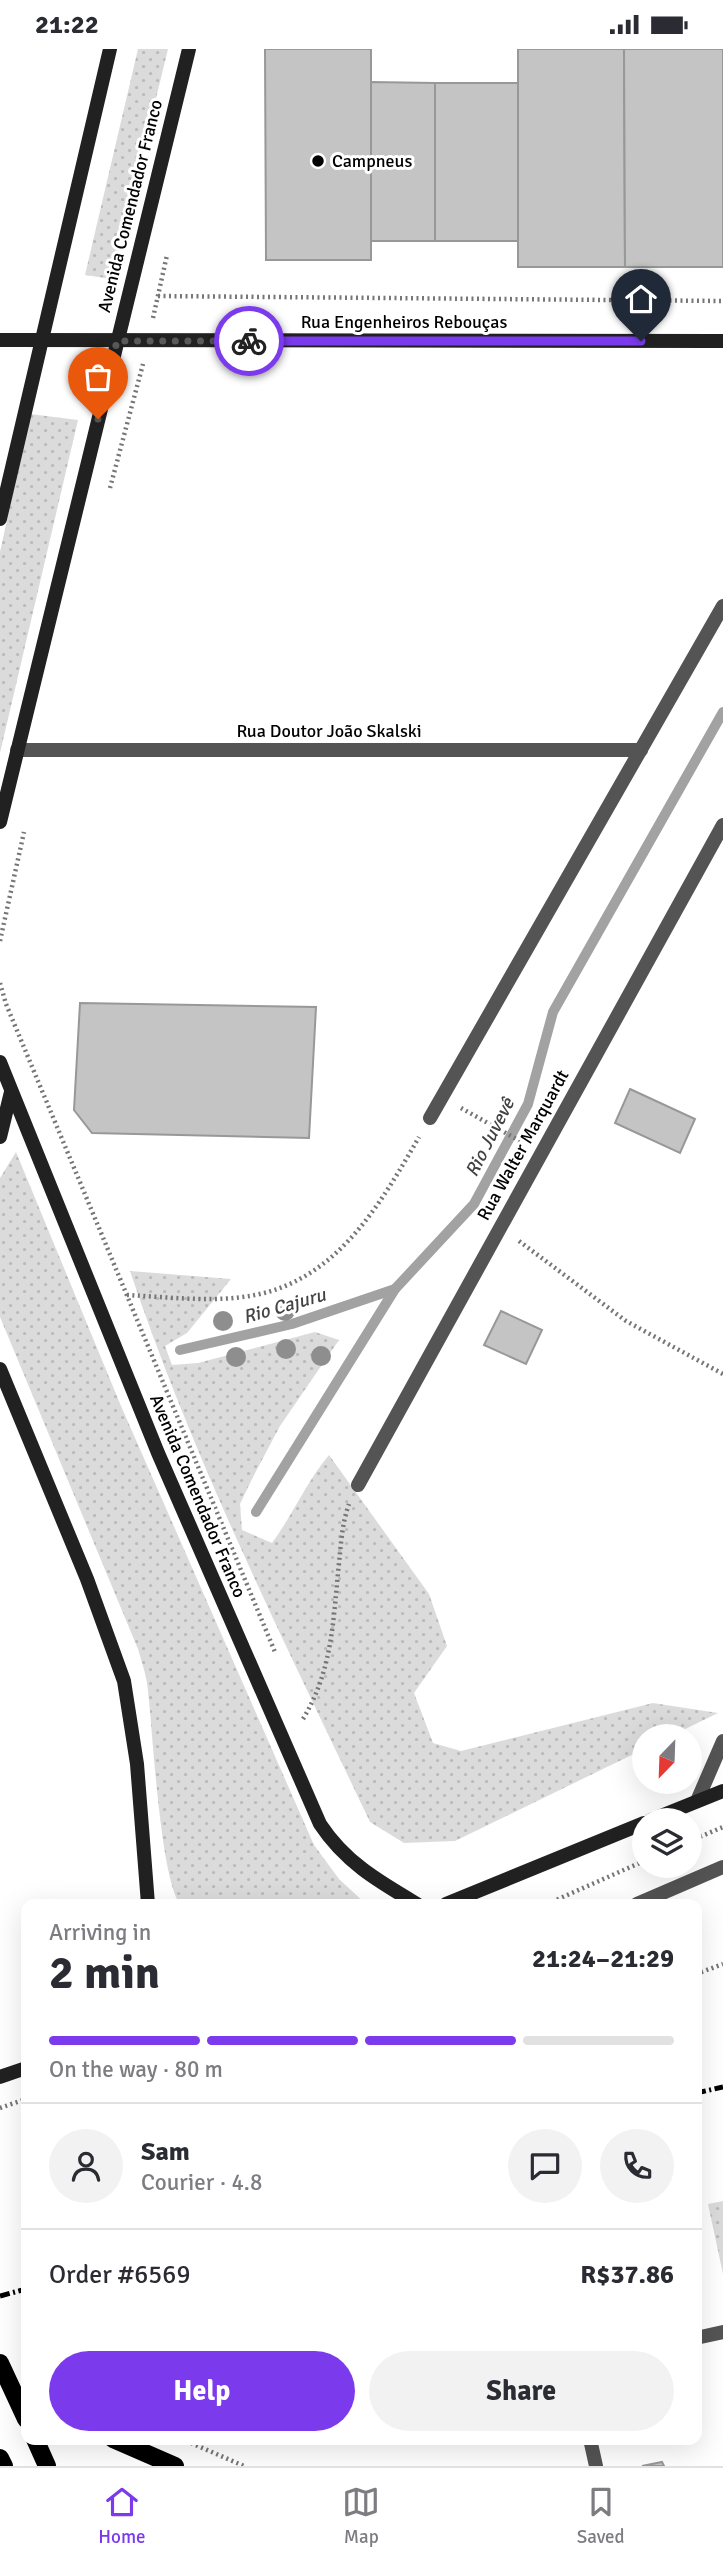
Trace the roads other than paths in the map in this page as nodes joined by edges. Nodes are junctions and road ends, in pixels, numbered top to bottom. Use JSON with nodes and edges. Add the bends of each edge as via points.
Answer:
{"nodes":[{"id":1,"x":110,"y":49,"type":"edge"},
{"id":2,"x":188,"y":49,"type":"edge"},
{"id":3,"x":0,"y":340,"type":"edge"},
{"id":4,"x":42,"y":340,"type":"junction"},
{"id":5,"x":117,"y":341,"type":"junction"},
{"id":6,"x":723,"y":341,"type":"edge"},
{"id":7,"x":0,"y":519,"type":"edge"},
{"id":8,"x":723,"y":606,"type":"edge"},
{"id":9,"x":17,"y":750,"type":"junction"},
{"id":10,"x":641,"y":750,"type":"junction"},
{"id":11,"x":0,"y":822,"type":"edge"},
{"id":12,"x":723,"y":825,"type":"edge"},
{"id":13,"x":0,"y":1062,"type":"edge"},
{"id":14,"x":11,"y":1092,"type":"junction"},
{"id":15,"x":430,"y":1118,"type":"road end"},
{"id":16,"x":0,"y":1137,"type":"edge"},
{"id":17,"x":0,"y":1369,"type":"edge"},
{"id":18,"x":358,"y":1485,"type":"road end"},
{"id":19,"x":723,"y":1741,"type":"edge"},
{"id":20,"x":723,"y":1790,"type":"edge"},
{"id":21,"x":697,"y":1801,"type":"junction"},
{"id":22,"x":680,"y":1808,"type":"edge"},
{"id":23,"x":632,"y":1828,"type":"edge"},
{"id":24,"x":723,"y":1867,"type":"edge"},
{"id":25,"x":150,"y":1899,"type":"edge"},
{"id":26,"x":409,"y":1899,"type":"edge"},
{"id":27,"x":458,"y":1899,"type":"edge"},
{"id":28,"x":649,"y":1899,"type":"edge"},
{"id":29,"x":21,"y":2070,"type":"edge"},
{"id":30,"x":0,"y":2077,"type":"edge"},
{"id":31,"x":723,"y":2332,"type":"edge"},
{"id":32,"x":702,"y":2336,"type":"edge"},
{"id":33,"x":0,"y":2363,"type":"edge"},
{"id":34,"x":0,"y":2401,"type":"edge"},
{"id":35,"x":21,"y":2407,"type":"edge"},
{"id":36,"x":21,"y":2408,"type":"edge"},
{"id":37,"x":38,"y":2445,"type":"edge"},
{"id":38,"x":127,"y":2445,"type":"edge"},
{"id":39,"x":591,"y":2445,"type":"edge"},
{"id":40,"x":0,"y":2458,"type":"edge"},
{"id":41,"x":4,"y":2466,"type":"edge"},
{"id":42,"x":47,"y":2466,"type":"edge"},
{"id":43,"x":175,"y":2466,"type":"edge"},
{"id":44,"x":596,"y":2466,"type":"edge"}],
"edges":[{"from":1,"to":4,"type":"main road"},
{"from":2,"to":5,"type":"main road","name":"Avenida Comendador Franco"},
{"from":3,"to":4,"type":"main road","name":"Rua Engenheiros Rebouças"},
{"from":4,"to":5,"type":"main road","name":"Rua Engenheiros Rebouças"},
{"from":4,"to":7,"type":"main road"},
{"from":5,"to":6,"type":"main road","name":"Rua Engenheiros Rebouças"},
{"from":5,"to":9,"type":"main road","name":"Avenida Comendador Franco"},
{"from":8,"to":10,"type":"street"},
{"from":9,"to":10,"type":"street","name":"Rua Doutor João Skalski"},
{"from":9,"to":11,"type":"main road","name":"Avenida Comendador Franco"},
{"from":10,"to":15,"type":"street"},
{"from":12,"to":18,"type":"street","name":"Rua Walter Marquardt"},
{"from":13,"to":14,"type":"main road","name":"Avenida Comendador Franco"},
{"from":14,"to":16,"type":"main road"},
{"from":14,"to":26,"type":"main road","name":"Avenida Comendador Franco","via":[[158,1453],[320,1824],[357,1868]]},
{"from":17,"to":25,"type":"main road","via":[[124,1681],[138,1765]]},
{"from":19,"to":21,"type":"street"},
{"from":20,"to":21,"type":"main road"},
{"from":21,"to":22,"type":"main road"},
{"from":23,"to":27,"type":"main road"},
{"from":24,"to":28,"type":"street"},
{"from":29,"to":30,"type":"main road"},
{"from":31,"to":32,"type":"street"},
{"from":33,"to":36,"type":"main road"},
{"from":34,"to":35,"type":"main road"},
{"from":37,"to":42,"type":"main road"},
{"from":38,"to":43,"type":"main road"},
{"from":39,"to":44,"type":"street"},
{"from":40,"to":41,"type":"main road"}]}
